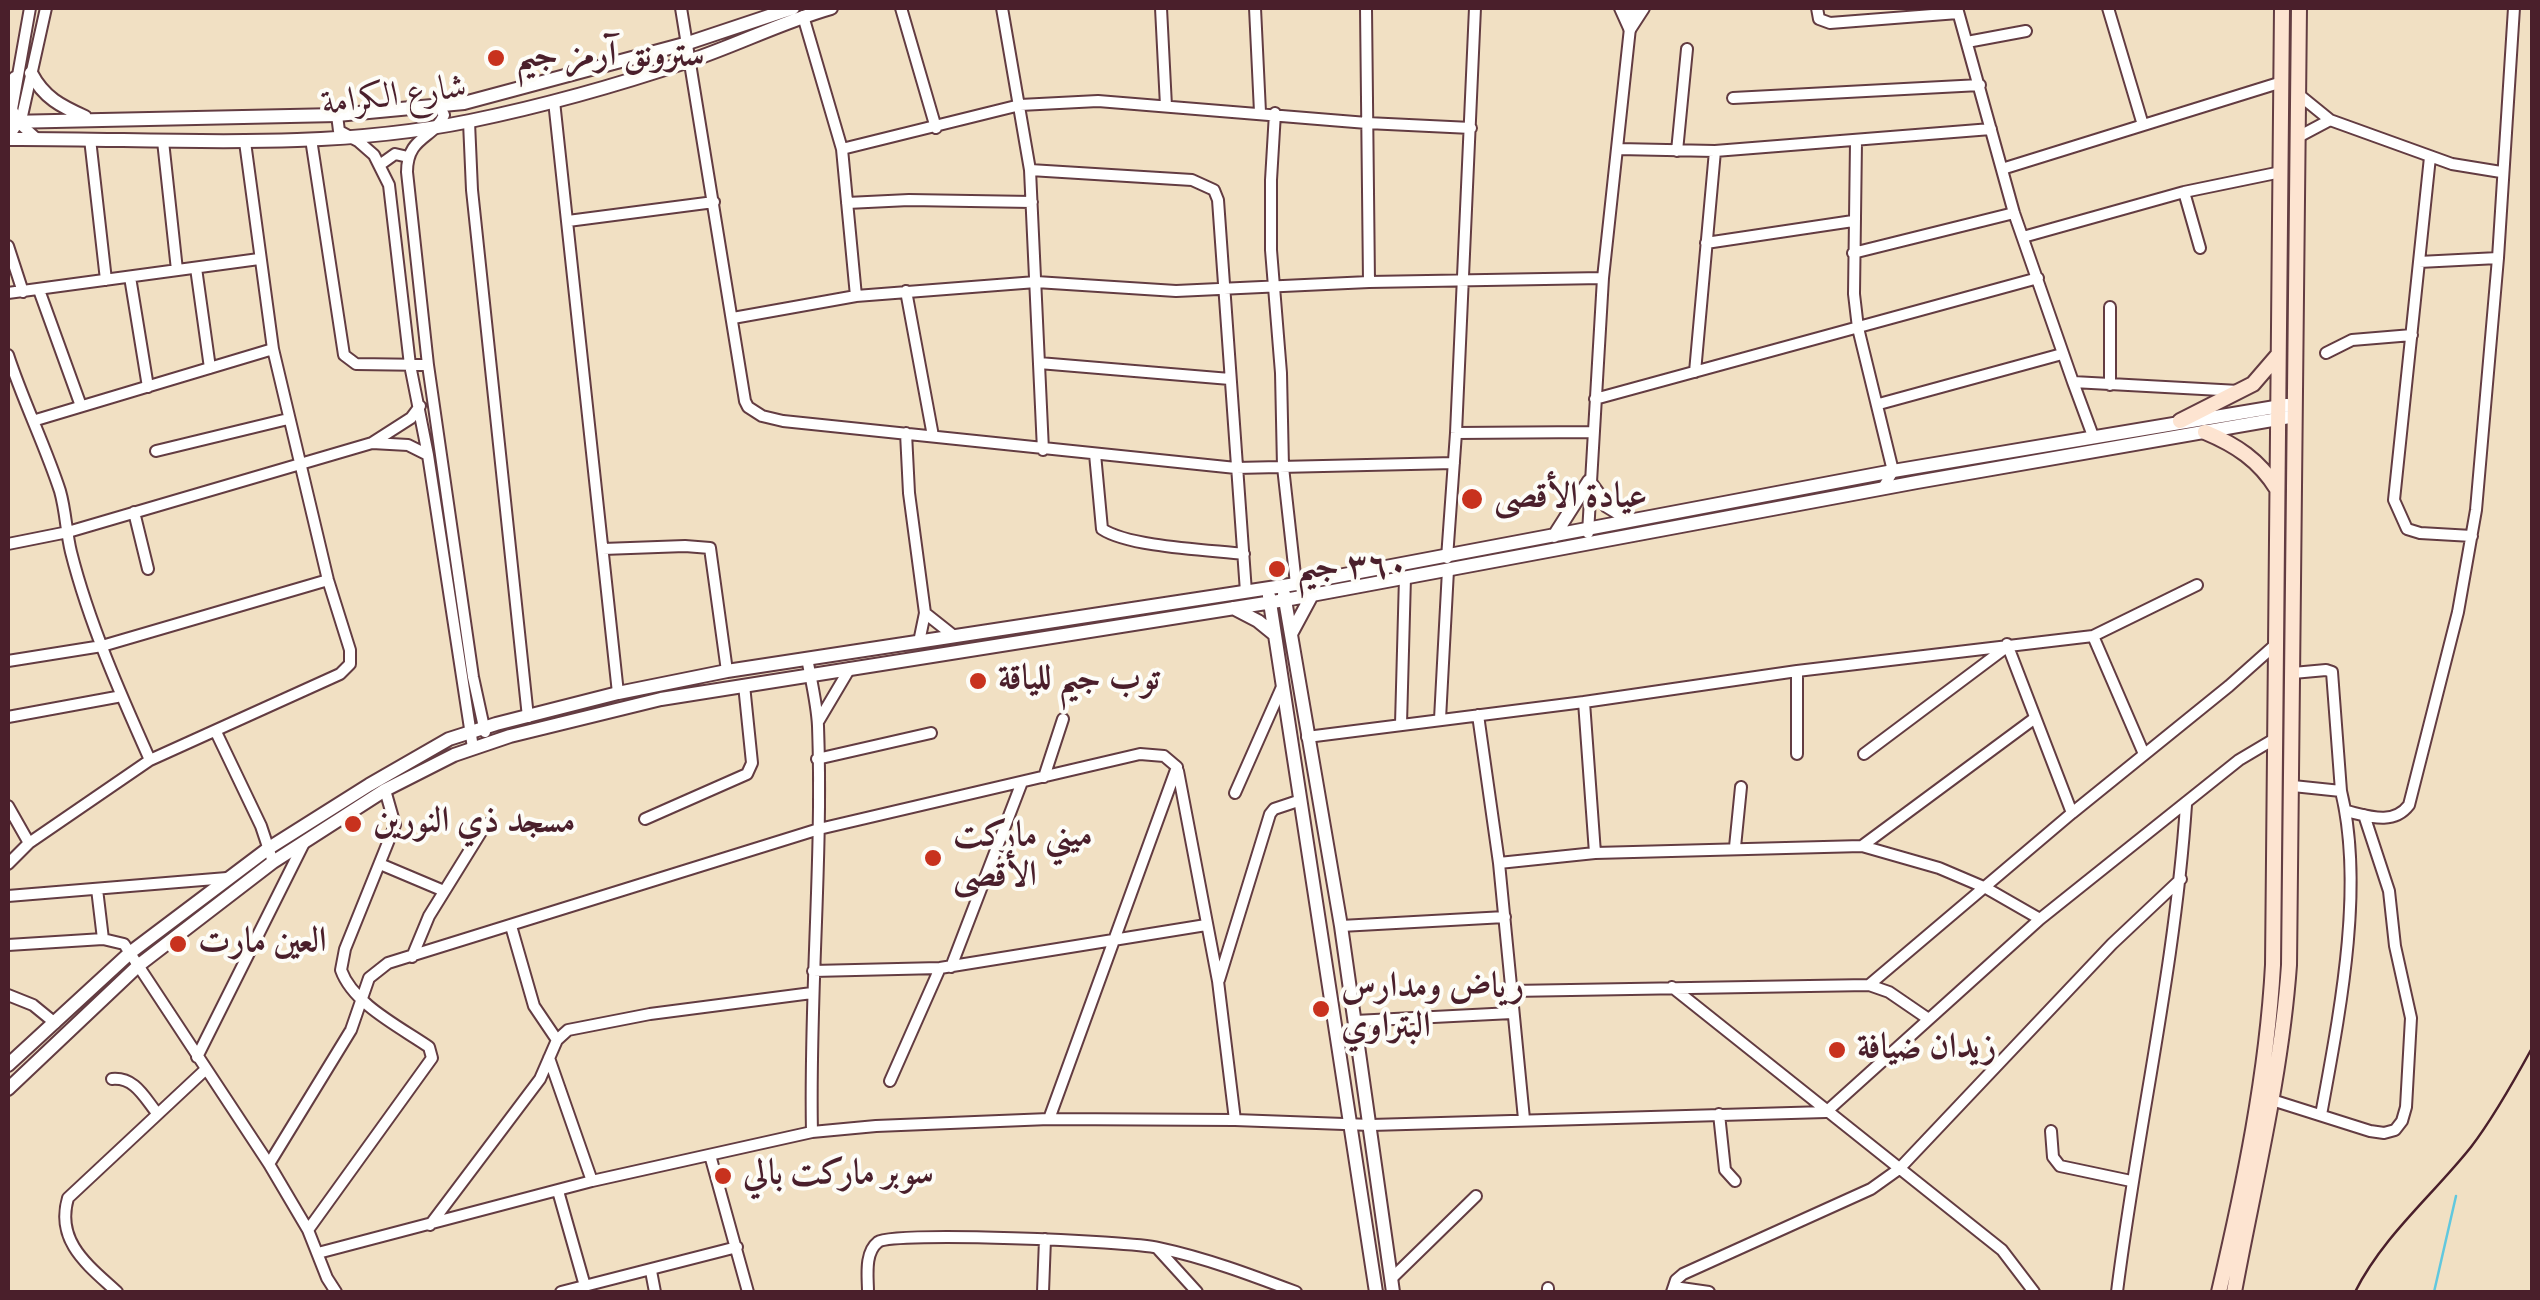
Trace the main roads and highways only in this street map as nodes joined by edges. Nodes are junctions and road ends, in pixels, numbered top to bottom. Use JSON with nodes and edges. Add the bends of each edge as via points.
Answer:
{"nodes":[{"id":1,"x":2282,"y":8,"type":"edge"},
{"id":2,"x":2299,"y":8,"type":"edge"},
{"id":3,"x":2279,"y":354,"type":"junction"},
{"id":4,"x":2180,"y":421,"type":"road end"},
{"id":5,"x":2205,"y":432,"type":"road end"},
{"id":6,"x":2278,"y":491,"type":"junction"},
{"id":7,"x":2231,"y":1282,"type":"edge"},
{"id":8,"x":2218,"y":1292,"type":"edge"}],
"edges":[{"from":1,"to":3,"type":"main road"},
{"from":2,"to":7,"type":"main road","via":[[2289,965],[2272,1100]]},
{"from":3,"to":4,"type":"main road","via":[[2242,391]]},
{"from":3,"to":6,"type":"main road"},
{"from":5,"to":6,"type":"main road","via":[[2253,459]]},
{"from":6,"to":7,"type":"main road","via":[[2270,1022]]},
{"from":7,"to":8,"type":"main road"}]}
